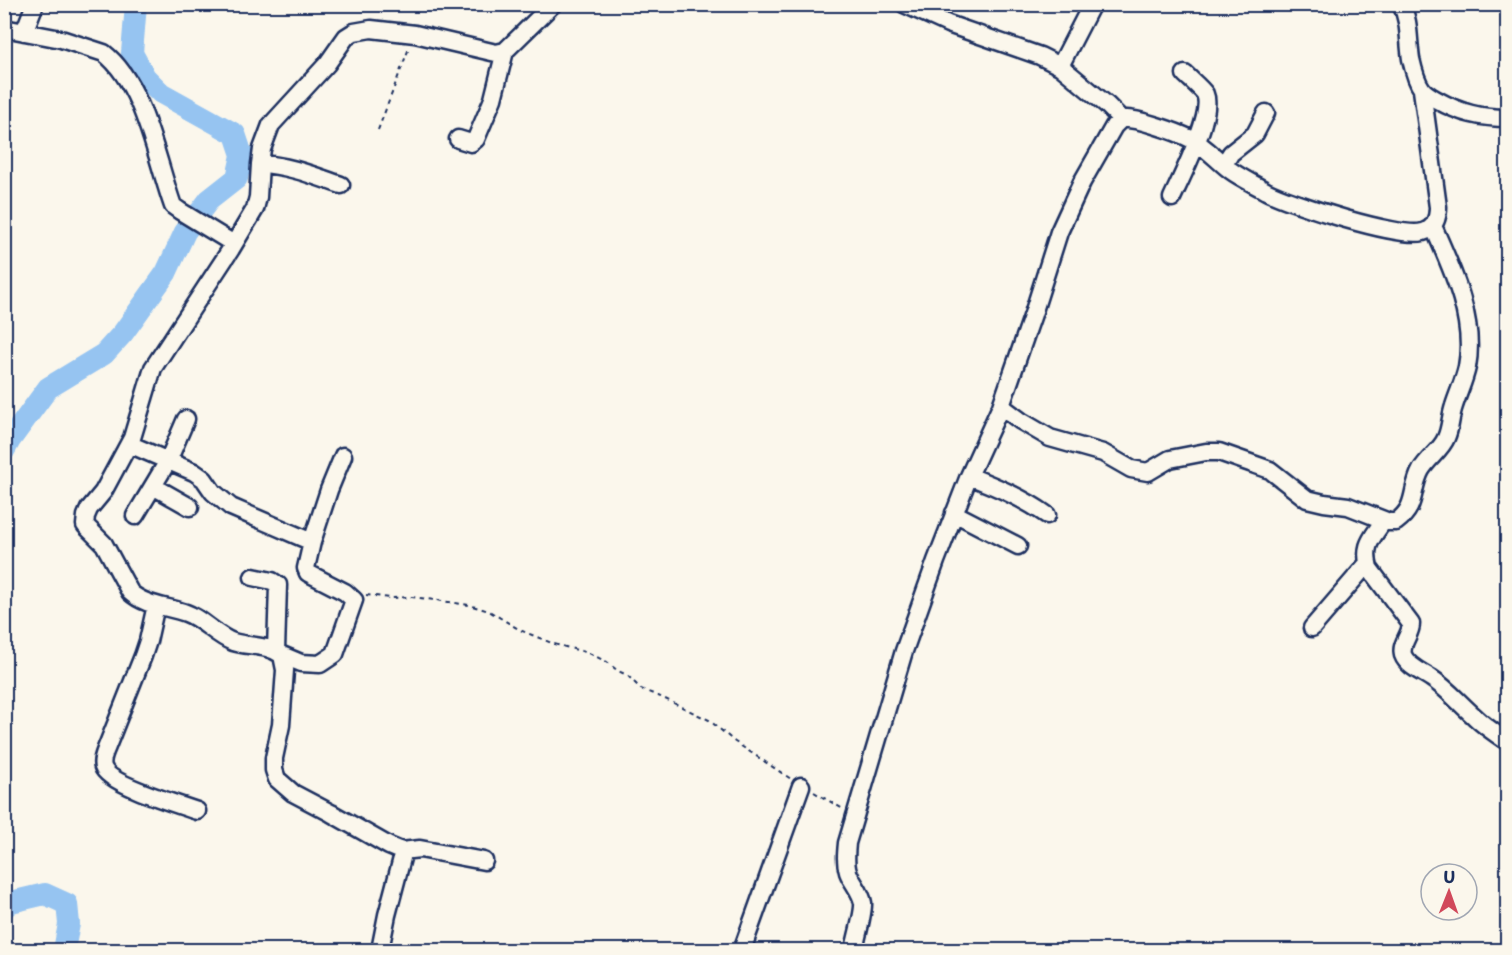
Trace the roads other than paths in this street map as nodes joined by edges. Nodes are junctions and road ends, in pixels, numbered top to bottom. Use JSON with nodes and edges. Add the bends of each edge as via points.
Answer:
{"nodes":[{"id":1,"x":35,"y":4,"type":"edge"},
{"id":2,"x":553,"y":4,"type":"edge"},
{"id":3,"x":904,"y":4,"type":"edge"},
{"id":4,"x":1092,"y":4,"type":"edge"},
{"id":5,"x":1401,"y":4,"type":"edge"},
{"id":6,"x":4,"y":28,"type":"edge"},
{"id":7,"x":24,"y":32,"type":"junction"},
{"id":8,"x":505,"y":51,"type":"junction"},
{"id":9,"x":1060,"y":66,"type":"junction"},
{"id":10,"x":1185,"y":74,"type":"dead end"},
{"id":11,"x":1422,"y":90,"type":"junction"},
{"id":12,"x":1266,"y":112,"type":"dead end"},
{"id":13,"x":1508,"y":118,"type":"edge"},
{"id":14,"x":1121,"y":119,"type":"junction"},
{"id":15,"x":458,"y":139,"type":"dead end"},
{"id":16,"x":1198,"y":143,"type":"junction"},
{"id":17,"x":260,"y":164,"type":"junction"},
{"id":18,"x":1224,"y":164,"type":"junction"},
{"id":19,"x":342,"y":185,"type":"dead end"},
{"id":20,"x":1172,"y":198,"type":"dead end"},
{"id":21,"x":1433,"y":226,"type":"junction"},
{"id":22,"x":234,"y":243,"type":"junction"},
{"id":23,"x":1001,"y":406,"type":"junction"},
{"id":24,"x":186,"y":419,"type":"dead end"},
{"id":25,"x":129,"y":444,"type":"junction"},
{"id":26,"x":343,"y":456,"type":"dead end"},
{"id":27,"x":168,"y":461,"type":"junction"},
{"id":28,"x":969,"y":476,"type":"junction"},
{"id":29,"x":153,"y":486,"type":"junction"},
{"id":30,"x":190,"y":507,"type":"dead end"},
{"id":31,"x":954,"y":513,"type":"junction"},
{"id":32,"x":1047,"y":515,"type":"dead end"},
{"id":33,"x":135,"y":516,"type":"dead end"},
{"id":34,"x":1384,"y":520,"type":"junction"},
{"id":35,"x":312,"y":542,"type":"junction"},
{"id":36,"x":1018,"y":546,"type":"dead end"},
{"id":37,"x":1368,"y":563,"type":"junction"},
{"id":38,"x":253,"y":577,"type":"dead end"},
{"id":39,"x":156,"y":605,"type":"junction"},
{"id":40,"x":1312,"y":628,"type":"dead end"},
{"id":41,"x":279,"y":653,"type":"junction"},
{"id":42,"x":1508,"y":742,"type":"edge"},
{"id":43,"x":801,"y":786,"type":"road end"},
{"id":44,"x":198,"y":811,"type":"dead end"},
{"id":45,"x":401,"y":851,"type":"junction"},
{"id":46,"x":484,"y":861,"type":"dead end"},
{"id":47,"x":380,"y":951,"type":"edge"},
{"id":48,"x":742,"y":951,"type":"edge"},
{"id":49,"x":854,"y":951,"type":"edge"}],
"edges":[{"from":1,"to":7,"type":"street"},
{"from":2,"to":8,"type":"street"},
{"from":3,"to":9,"type":"street"},
{"from":4,"to":9,"type":"street"},
{"from":5,"to":11,"type":"street","via":[[1407,19],[1413,67]]},
{"from":6,"to":7,"type":"street"},
{"from":7,"to":22,"type":"street","via":[[61,39],[110,57],[134,90],[173,206]]},
{"from":8,"to":15,"type":"street","via":[[493,99],[476,139],[471,143]]},
{"from":8,"to":17,"type":"street","via":[[496,53],[415,34],[371,29],[354,32],[271,125]]},
{"from":9,"to":14,"type":"street"},
{"from":10,"to":16,"type":"street","via":[[1205,94]]},
{"from":11,"to":13,"type":"street","via":[[1461,112]]},
{"from":11,"to":21,"type":"street","via":[[1438,207]]},
{"from":12,"to":18,"type":"street","via":[[1255,134],[1231,153]]},
{"from":14,"to":16,"type":"street","via":[[1133,119]]},
{"from":14,"to":23,"type":"street","via":[[1082,182],[1059,232]]},
{"from":16,"to":18,"type":"street"},
{"from":16,"to":20,"type":"street"},
{"from":17,"to":19,"type":"street"},
{"from":17,"to":22,"type":"street","via":[[255,208]]},
{"from":18,"to":21,"type":"street","via":[[1268,192],[1318,210],[1404,232],[1422,233]]},
{"from":21,"to":34,"type":"street","via":[[1466,316],[1467,366],[1446,440],[1423,466],[1414,499],[1405,514],[1396,522]]},
{"from":22,"to":25,"type":"street","via":[[153,368]]},
{"from":23,"to":28,"type":"street"},
{"from":23,"to":34,"type":"street","via":[[1050,438],[1103,453],[1131,469],[1148,472],[1170,459],[1220,452],[1270,470],[1307,499],[1348,506]]},
{"from":24,"to":27,"type":"street"},
{"from":25,"to":27,"type":"street"},
{"from":25,"to":39,"type":"street","via":[[103,492],[89,509],[85,525],[104,544],[130,592]]},
{"from":26,"to":35,"type":"street"},
{"from":27,"to":29,"type":"street"},
{"from":27,"to":35,"type":"street","via":[[204,479],[231,507]]},
{"from":28,"to":31,"type":"street"},
{"from":28,"to":32,"type":"street","via":[[1027,501]]},
{"from":29,"to":30,"type":"street"},
{"from":29,"to":33,"type":"street"},
{"from":31,"to":36,"type":"street"},
{"from":31,"to":49,"type":"street","via":[[903,651],[847,843],[849,873],[863,909]]},
{"from":34,"to":37,"type":"street","via":[[1367,545]]},
{"from":35,"to":41,"type":"street","via":[[306,570],[354,600],[335,654],[320,664],[302,663]]},
{"from":37,"to":40,"type":"street"},
{"from":37,"to":42,"type":"street","via":[[1411,624],[1402,651],[1404,658]]},
{"from":38,"to":41,"type":"street","via":[[278,585]]},
{"from":39,"to":41,"type":"street","via":[[195,617],[232,642]]},
{"from":39,"to":44,"type":"street","via":[[143,656],[102,766],[123,783]]},
{"from":41,"to":45,"type":"street","via":[[285,670],[274,758],[278,779],[293,793]]},
{"from":43,"to":48,"type":"street"},
{"from":45,"to":46,"type":"street","via":[[420,849]]},
{"from":45,"to":47,"type":"street"}]}
